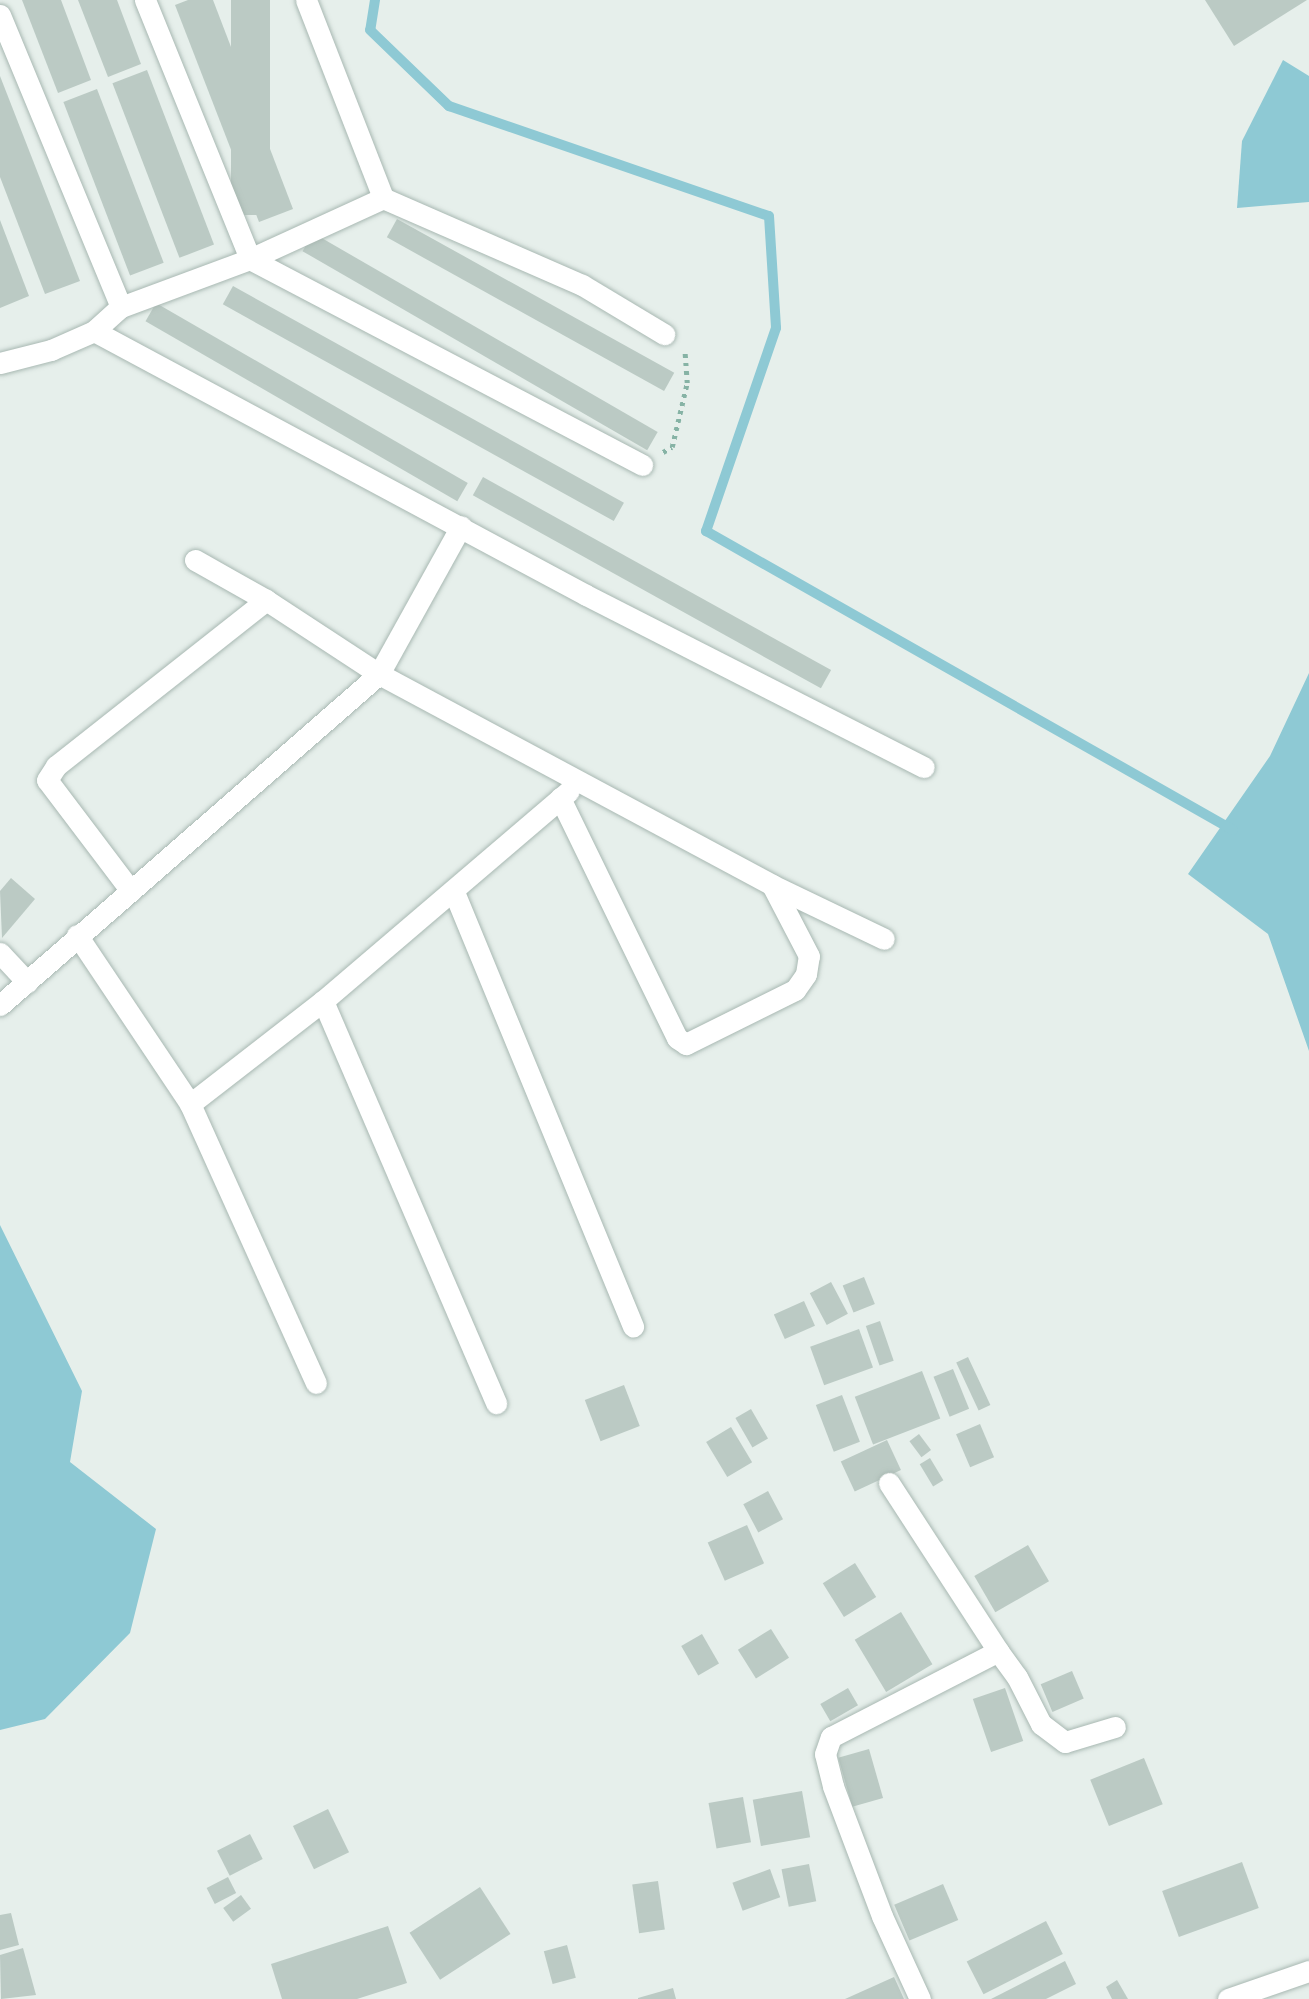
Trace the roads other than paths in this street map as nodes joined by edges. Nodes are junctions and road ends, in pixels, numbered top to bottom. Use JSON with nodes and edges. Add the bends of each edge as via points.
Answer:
{"nodes":[{"id":1,"x":145,"y":0,"type":"edge"},
{"id":2,"x":306,"y":0,"type":"edge"},
{"id":3,"x":0,"y":15,"type":"edge"},
{"id":4,"x":383,"y":198,"type":"junction"},
{"id":5,"x":250,"y":259,"type":"junction"},
{"id":6,"x":121,"y":307,"type":"junction"},
{"id":7,"x":94,"y":331,"type":"junction"},
{"id":8,"x":664,"y":334,"type":"road end"},
{"id":9,"x":0,"y":363,"type":"edge"},
{"id":10,"x":642,"y":465,"type":"road end"},
{"id":11,"x":461,"y":526,"type":"junction"},
{"id":12,"x":195,"y":560,"type":"dead end"},
{"id":13,"x":266,"y":600,"type":"junction"},
{"id":14,"x":379,"y":674,"type":"junction"},
{"id":15,"x":924,"y":767,"type":"dead end"},
{"id":16,"x":584,"y":781,"type":"junction"},
{"id":17,"x":559,"y":798,"type":"junction"},
{"id":18,"x":772,"y":885,"type":"junction"},
{"id":19,"x":131,"y":891,"type":"junction"},
{"id":20,"x":454,"y":892,"type":"junction"},
{"id":21,"x":77,"y":935,"type":"junction"},
{"id":22,"x":884,"y":939,"type":"dead end"},
{"id":23,"x":0,"y":953,"type":"edge"},
{"id":24,"x":27,"y":982,"type":"junction"},
{"id":25,"x":323,"y":1001,"type":"junction"},
{"id":26,"x":0,"y":1005,"type":"edge"},
{"id":27,"x":190,"y":1104,"type":"junction"},
{"id":28,"x":633,"y":1327,"type":"dead end"},
{"id":29,"x":316,"y":1383,"type":"dead end"},
{"id":30,"x":496,"y":1403,"type":"dead end"},
{"id":31,"x":889,"y":1483,"type":"dead end"},
{"id":32,"x":998,"y":1651,"type":"junction"},
{"id":33,"x":1115,"y":1727,"type":"dead end"},
{"id":34,"x":1309,"y":1971,"type":"edge"},
{"id":35,"x":920,"y":1999,"type":"edge"},
{"id":36,"x":1228,"y":1999,"type":"edge"}],
"edges":[{"from":1,"to":5,"type":"street"},
{"from":2,"to":4,"type":"street"},
{"from":3,"to":6,"type":"street"},
{"from":4,"to":5,"type":"street"},
{"from":4,"to":8,"type":"street","via":[[582,285]]},
{"from":5,"to":6,"type":"street"},
{"from":5,"to":10,"type":"street"},
{"from":6,"to":7,"type":"street"},
{"from":7,"to":9,"type":"street","via":[[41,354]]},
{"from":7,"to":11,"type":"street"},
{"from":11,"to":14,"type":"street"},
{"from":11,"to":15,"type":"street"},
{"from":12,"to":13,"type":"street"},
{"from":13,"to":14,"type":"street"},
{"from":13,"to":19,"type":"street","via":[[56,766],[47,780]]},
{"from":14,"to":16,"type":"street"},
{"from":14,"to":19,"type":"street"},
{"from":16,"to":17,"type":"street"},
{"from":16,"to":18,"type":"street"},
{"from":17,"to":18,"type":"street","via":[[677,1038],[686,1044],[795,990],[806,974],[809,956]]},
{"from":17,"to":20,"type":"street"},
{"from":18,"to":22,"type":"street"},
{"from":19,"to":21,"type":"street"},
{"from":20,"to":25,"type":"street"},
{"from":20,"to":28,"type":"street"},
{"from":21,"to":24,"type":"street"},
{"from":21,"to":27,"type":"street"},
{"from":23,"to":24,"type":"street"},
{"from":24,"to":26,"type":"street"},
{"from":25,"to":27,"type":"street"},
{"from":25,"to":30,"type":"street"},
{"from":27,"to":29,"type":"street"},
{"from":31,"to":32,"type":"street"},
{"from":32,"to":33,"type":"street","via":[[1041,1724],[1065,1742]]},
{"from":32,"to":35,"type":"street","via":[[869,1715],[831,1737],[827,1745],[833,1786],[882,1916]]},
{"from":34,"to":36,"type":"street"}]}
